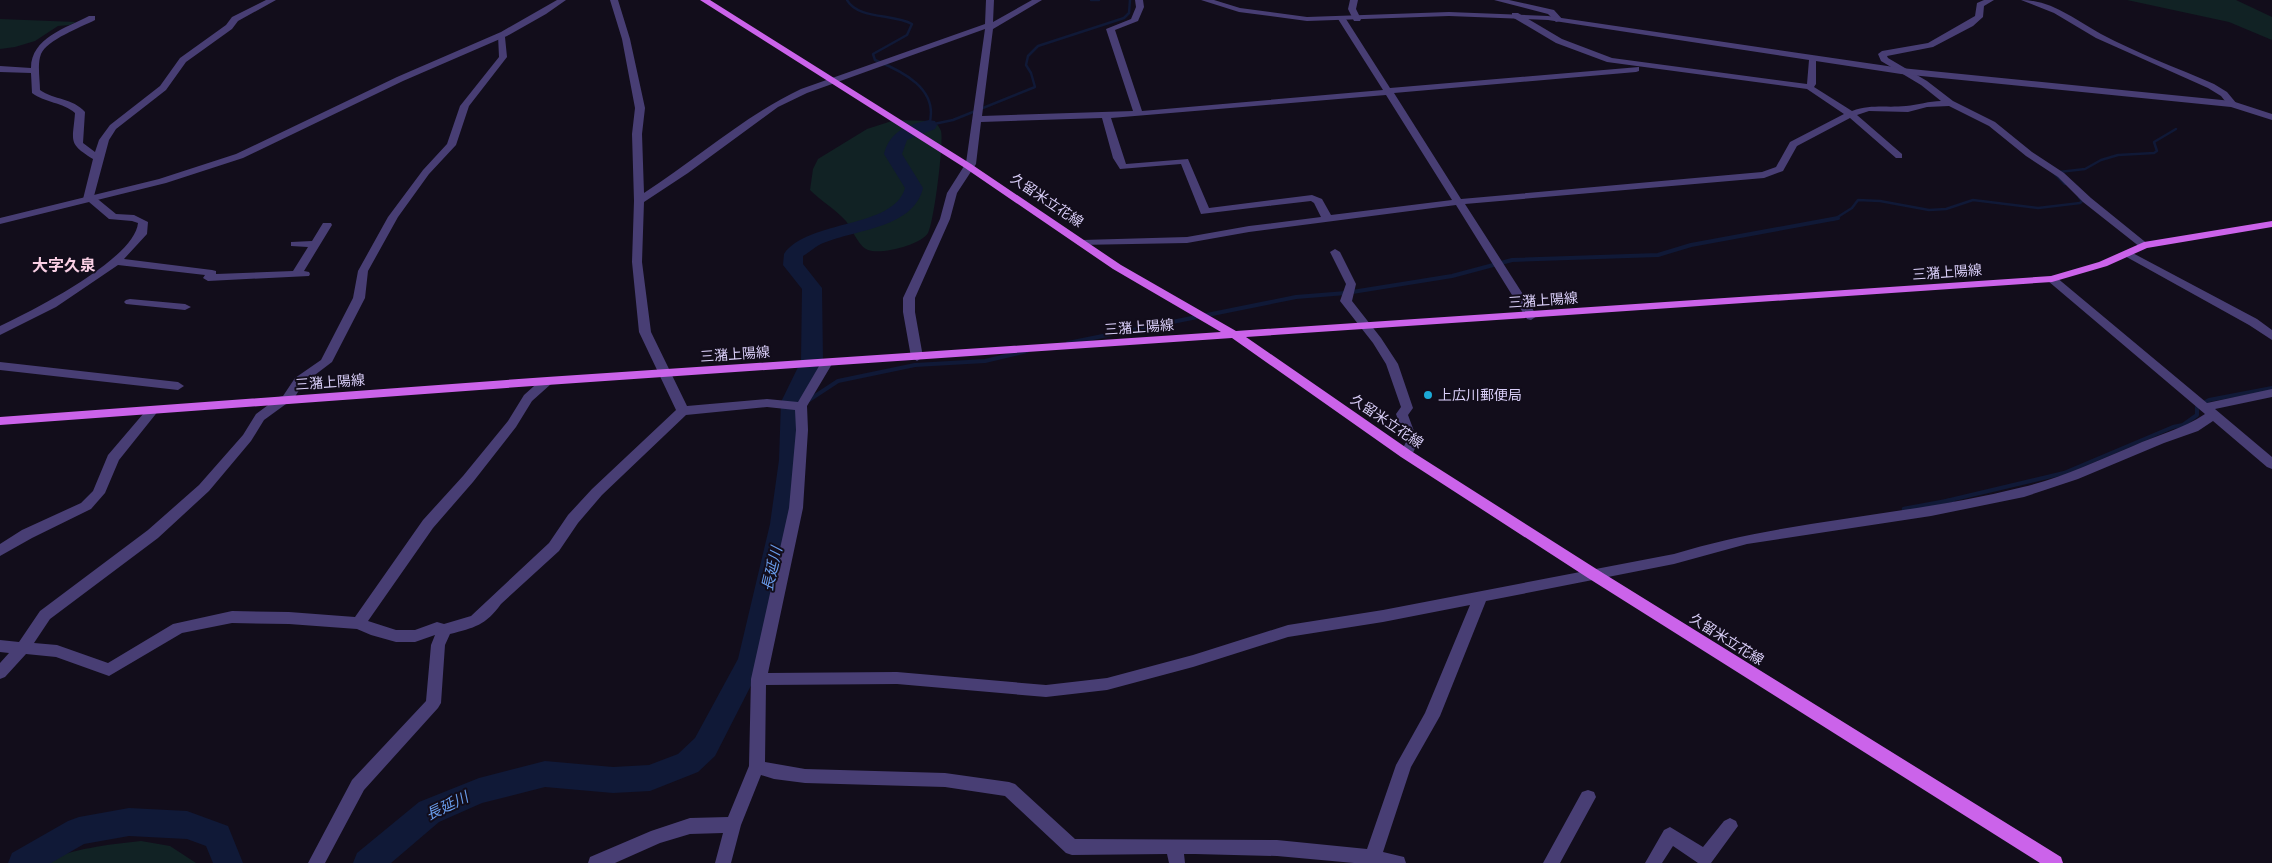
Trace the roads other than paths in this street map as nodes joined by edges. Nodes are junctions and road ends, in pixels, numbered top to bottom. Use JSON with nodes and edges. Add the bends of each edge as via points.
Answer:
{"nodes":[{"id":1,"x":272,"y":0,"type":"edge"},
{"id":2,"x":562,"y":0,"type":"edge"},
{"id":3,"x":614,"y":0,"type":"edge"},
{"id":4,"x":704,"y":0,"type":"edge"},
{"id":5,"x":990,"y":0,"type":"edge"},
{"id":6,"x":1038,"y":0,"type":"edge"},
{"id":7,"x":1139,"y":0,"type":"edge"},
{"id":8,"x":1205,"y":0,"type":"edge"},
{"id":9,"x":1354,"y":0,"type":"edge"},
{"id":10,"x":1498,"y":0,"type":"edge"},
{"id":11,"x":1990,"y":0,"type":"edge"},
{"id":12,"x":2025,"y":0,"type":"edge"},
{"id":13,"x":1515,"y":15,"type":"junction"},
{"id":14,"x":92,"y":18,"type":"dead end"},
{"id":15,"x":1357,"y":19,"type":"junction"},
{"id":16,"x":1342,"y":20,"type":"junction"},
{"id":17,"x":1559,"y":20,"type":"junction"},
{"id":18,"x":989,"y":26,"type":"junction"},
{"id":19,"x":501,"y":36,"type":"junction"},
{"id":20,"x":1813,"y":60,"type":"junction"},
{"id":21,"x":1654,"y":68,"type":"junction"},
{"id":22,"x":0,"y":69,"type":"edge"},
{"id":23,"x":35,"y":71,"type":"junction"},
{"id":24,"x":1901,"y":71,"type":"junction"},
{"id":25,"x":834,"y":81,"type":"junction"},
{"id":26,"x":1809,"y":87,"type":"junction"},
{"id":27,"x":1388,"y":92,"type":"junction"},
{"id":28,"x":1950,"y":103,"type":"junction"},
{"id":29,"x":2232,"y":104,"type":"junction"},
{"id":30,"x":1104,"y":114,"type":"junction"},
{"id":31,"x":1138,"y":114,"type":"junction"},
{"id":32,"x":1851,"y":114,"type":"junction"},
{"id":33,"x":2272,"y":117,"type":"edge"},
{"id":34,"x":978,"y":119,"type":"junction"},
{"id":35,"x":1899,"y":156,"type":"dead end"},
{"id":36,"x":98,"y":158,"type":"junction"},
{"id":37,"x":968,"y":166,"type":"junction"},
{"id":38,"x":89,"y":198,"type":"junction"},
{"id":39,"x":639,"y":201,"type":"junction"},
{"id":40,"x":1458,"y":202,"type":"junction"},
{"id":41,"x":1328,"y":220,"type":"junction"},
{"id":42,"x":0,"y":221,"type":"edge"},
{"id":43,"x":2272,"y":224,"type":"edge"},
{"id":44,"x":327,"y":225,"type":"dead end"},
{"id":45,"x":1082,"y":243,"type":"junction"},
{"id":46,"x":295,"y":244,"type":"dead end"},
{"id":47,"x":315,"y":244,"type":"junction"},
{"id":48,"x":2144,"y":246,"type":"junction"},
{"id":49,"x":1335,"y":252,"type":"dead end"},
{"id":50,"x":2126,"y":253,"type":"junction"},
{"id":51,"x":115,"y":261,"type":"junction"},
{"id":52,"x":2052,"y":279,"type":"junction"},
{"id":53,"x":130,"y":302,"type":"dead end"},
{"id":54,"x":184,"y":307,"type":"dead end"},
{"id":55,"x":1531,"y":316,"type":"junction"},
{"id":56,"x":1367,"y":327,"type":"junction"},
{"id":57,"x":0,"y":331,"type":"edge"},
{"id":58,"x":1235,"y":336,"type":"junction"},
{"id":59,"x":2272,"y":336,"type":"edge"},
{"id":60,"x":917,"y":357,"type":"junction"},
{"id":61,"x":826,"y":364,"type":"junction"},
{"id":62,"x":0,"y":366,"type":"edge"},
{"id":63,"x":666,"y":374,"type":"junction"},
{"id":64,"x":547,"y":381,"type":"junction"},
{"id":65,"x":178,"y":386,"type":"dead end"},
{"id":66,"x":2272,"y":393,"type":"edge"},
{"id":67,"x":285,"y":400,"type":"junction"},
{"id":68,"x":801,"y":406,"type":"junction"},
{"id":69,"x":153,"y":410,"type":"junction"},
{"id":70,"x":683,"y":411,"type":"junction"},
{"id":71,"x":2209,"y":412,"type":"junction"},
{"id":72,"x":0,"y":421,"type":"edge"},
{"id":73,"x":1406,"y":454,"type":"junction"},
{"id":74,"x":2272,"y":464,"type":"edge"},
{"id":75,"x":0,"y":551,"type":"edge"},
{"id":76,"x":1593,"y":574,"type":"junction"},
{"id":77,"x":1481,"y":596,"type":"junction"},
{"id":78,"x":359,"y":623,"type":"junction"},
{"id":79,"x":444,"y":630,"type":"junction"},
{"id":80,"x":0,"y":646,"type":"edge"},
{"id":81,"x":23,"y":647,"type":"junction"},
{"id":82,"x":0,"y":672,"type":"edge"},
{"id":83,"x":759,"y":679,"type":"junction"},
{"id":84,"x":757,"y":766,"type":"junction"},
{"id":85,"x":1588,"y":797,"type":"dead end"},
{"id":86,"x":733,"y":825,"type":"junction"},
{"id":87,"x":1730,"y":826,"type":"dead end"},
{"id":88,"x":1176,"y":855,"type":"edge"},
{"id":89,"x":1373,"y":858,"type":"junction"},
{"id":90,"x":316,"y":862,"type":"edge"},
{"id":91,"x":596,"y":863,"type":"edge"},
{"id":92,"x":723,"y":863,"type":"edge"},
{"id":93,"x":1398,"y":863,"type":"edge"},
{"id":94,"x":1550,"y":863,"type":"edge"},
{"id":95,"x":1653,"y":863,"type":"edge"},
{"id":96,"x":2055,"y":863,"type":"edge"}],
"edges":[{"from":1,"to":36,"type":"street","via":[[235,19],[183,60],[163,88],[113,127]]},
{"from":2,"to":19,"type":"street","via":[[540,16]]},
{"from":3,"to":39,"type":"street","via":[[626,38],[640,108]]},
{"from":4,"to":25,"type":"main road","name":"久留米立花線"},
{"from":5,"to":18,"type":"street"},
{"from":6,"to":18,"type":"street"},
{"from":7,"to":31,"type":"street","via":[[1140,7],[1134,21],[1110,29]]},
{"from":8,"to":16,"type":"street","via":[[1272,15]]},
{"from":9,"to":15,"type":"street","via":[[1352,9]]},
{"from":10,"to":17,"type":"street","via":[[1551,12]]},
{"from":11,"to":24,"type":"street","via":[[1980,5],[1979,17],[1970,24],[1930,46],[1882,54]]},
{"from":12,"to":29,"type":"street","via":[[2057,10],[2098,36],[2210,86],[2224,94]]},
{"from":13,"to":15,"type":"street","via":[[1449,14]]},
{"from":13,"to":17,"type":"street"},
{"from":13,"to":21,"type":"street","via":[[1559,41],[1610,60]]},
{"from":14,"to":23,"type":"street","via":[[38,50]]},
{"from":15,"to":16,"type":"street"},
{"from":16,"to":27,"type":"street"},
{"from":17,"to":20,"type":"street"},
{"from":18,"to":25,"type":"street"},
{"from":18,"to":34,"type":"street"},
{"from":19,"to":38,"type":"street","via":[[372,91],[293,134],[251,152],[184,175]]},
{"from":19,"to":67,"type":"street","via":[[503,57],[465,106],[451,145],[426,172],[393,217],[363,271],[359,298],[326,362],[299,381]]},
{"from":20,"to":24,"type":"street"},
{"from":20,"to":26,"type":"street","via":[[1812,84]]},
{"from":21,"to":26,"type":"street"},
{"from":21,"to":27,"type":"street"},
{"from":22,"to":23,"type":"street"},
{"from":23,"to":36,"type":"street","via":[[35,91],[42,97],[74,106],[80,112],[78,143]]},
{"from":24,"to":28,"type":"street","via":[[1924,83]]},
{"from":24,"to":29,"type":"street"},
{"from":25,"to":37,"type":"main road","name":"久留米立花線"},
{"from":25,"to":39,"type":"street","via":[[775,105]]},
{"from":26,"to":32,"type":"street"},
{"from":27,"to":31,"type":"street"},
{"from":27,"to":40,"type":"street"},
{"from":28,"to":32,"type":"street","via":[[1908,109],[1868,108]]},
{"from":28,"to":48,"type":"street","via":[[1992,124],[2029,154],[2048,164]]},
{"from":29,"to":33,"type":"street"},
{"from":30,"to":31,"type":"street"},
{"from":30,"to":34,"type":"street"},
{"from":30,"to":41,"type":"street","via":[[1123,167],[1185,161],[1205,212],[1312,198],[1318,201]]},
{"from":32,"to":35,"type":"street"},
{"from":32,"to":40,"type":"street","via":[[1793,144],[1780,169],[1764,175]]},
{"from":34,"to":37,"type":"street","via":[[971,164]]},
{"from":36,"to":38,"type":"street"},
{"from":37,"to":45,"type":"main road","name":"久留米立花線"},
{"from":37,"to":60,"type":"street","via":[[952,193],[945,219],[909,298]]},
{"from":38,"to":42,"type":"street"},
{"from":38,"to":51,"type":"street","via":[[113,217],[144,222],[142,234]]},
{"from":39,"to":63,"type":"street","via":[[637,262],[645,332]]},
{"from":40,"to":41,"type":"street"},
{"from":40,"to":55,"type":"street"},
{"from":41,"to":45,"type":"street","via":[[1178,241]]},
{"from":43,"to":48,"type":"main road","name":"三潴上陽線"},
{"from":44,"to":47,"type":"street"},
{"from":45,"to":58,"type":"main road","name":"久留米立花線"},
{"from":46,"to":47,"type":"street"},
{"from":47,"to":51,"type":"street","via":[[300,274],[210,275]]},
{"from":48,"to":50,"type":"main road","name":"三潴上陽線"},
{"from":49,"to":56,"type":"street","via":[[1351,284],[1346,301]]},
{"from":50,"to":52,"type":"main road","name":"三潴上陽線","via":[[2103,264]]},
{"from":50,"to":59,"type":"street","via":[[2253,322]]},
{"from":51,"to":57,"type":"street","via":[[52,306]]},
{"from":52,"to":55,"type":"main road","name":"三潴上陽線"},
{"from":52,"to":71,"type":"street"},
{"from":53,"to":54,"type":"street"},
{"from":55,"to":56,"type":"main road","name":"三潴上陽線"},
{"from":56,"to":58,"type":"main road","name":"三潴上陽線"},
{"from":56,"to":73,"type":"street","via":[[1397,374],[1407,408],[1402,414],[1412,442]]},
{"from":58,"to":60,"type":"main road","name":"三潴上陽線"},
{"from":58,"to":73,"type":"main road","name":"久留米立花線"},
{"from":60,"to":61,"type":"main road","name":"三潴上陽線"},
{"from":61,"to":63,"type":"main road","name":"三潴上陽線"},
{"from":61,"to":68,"type":"street"},
{"from":62,"to":65,"type":"street"},
{"from":63,"to":64,"type":"main road","name":"三潴上陽線"},
{"from":63,"to":70,"type":"street"},
{"from":64,"to":67,"type":"main road","name":"三潴上陽線"},
{"from":64,"to":78,"type":"street","via":[[528,398],[512,424],[428,524]]},
{"from":66,"to":71,"type":"street","via":[[2212,405]]},
{"from":67,"to":69,"type":"main road","name":"三潴上陽線"},
{"from":67,"to":81,"type":"street","via":[[260,418],[204,488],[152,534],[45,615]]},
{"from":68,"to":70,"type":"street","via":[[767,403]]},
{"from":68,"to":83,"type":"street","via":[[796,508]]},
{"from":69,"to":72,"type":"main road","name":"三潴上陽線"},
{"from":69,"to":75,"type":"street","via":[[114,458],[98,493],[86,506]]},
{"from":70,"to":79,"type":"street","via":[[597,492],[572,519],[554,547],[489,610],[476,621]]},
{"from":71,"to":74,"type":"street"},
{"from":71,"to":76,"type":"street","via":[[2194,428],[2054,483],[1969,504],[1714,545],[1674,559]]},
{"from":73,"to":76,"type":"main road","name":"久留米立花線"},
{"from":76,"to":77,"type":"street"},
{"from":76,"to":96,"type":"main road","name":"久留米立花線"},
{"from":77,"to":83,"type":"street","via":[[1288,631],[1107,684],[1046,691],[897,678]]},
{"from":77,"to":89,"type":"street","via":[[1432,716],[1404,764]]},
{"from":78,"to":79,"type":"street","via":[[396,636],[415,636],[437,628]]},
{"from":78,"to":81,"type":"street","via":[[232,617],[178,628],[109,670],[57,651]]},
{"from":79,"to":90,"type":"street","via":[[438,645],[433,703],[358,785]]},
{"from":80,"to":81,"type":"street"},
{"from":81,"to":82,"type":"street"},
{"from":83,"to":84,"type":"street"},
{"from":84,"to":86,"type":"street"},
{"from":84,"to":88,"type":"street","via":[[805,776],[945,780],[1009,789],[1072,847]]},
{"from":85,"to":94,"type":"street"},
{"from":86,"to":91,"type":"street","via":[[690,826],[656,836]]},
{"from":86,"to":92,"type":"street"},
{"from":87,"to":95,"type":"street","via":[[1705,858],[1670,835]]},
{"from":88,"to":89,"type":"street","via":[[1264,846]]},
{"from":89,"to":93,"type":"street"}]}
